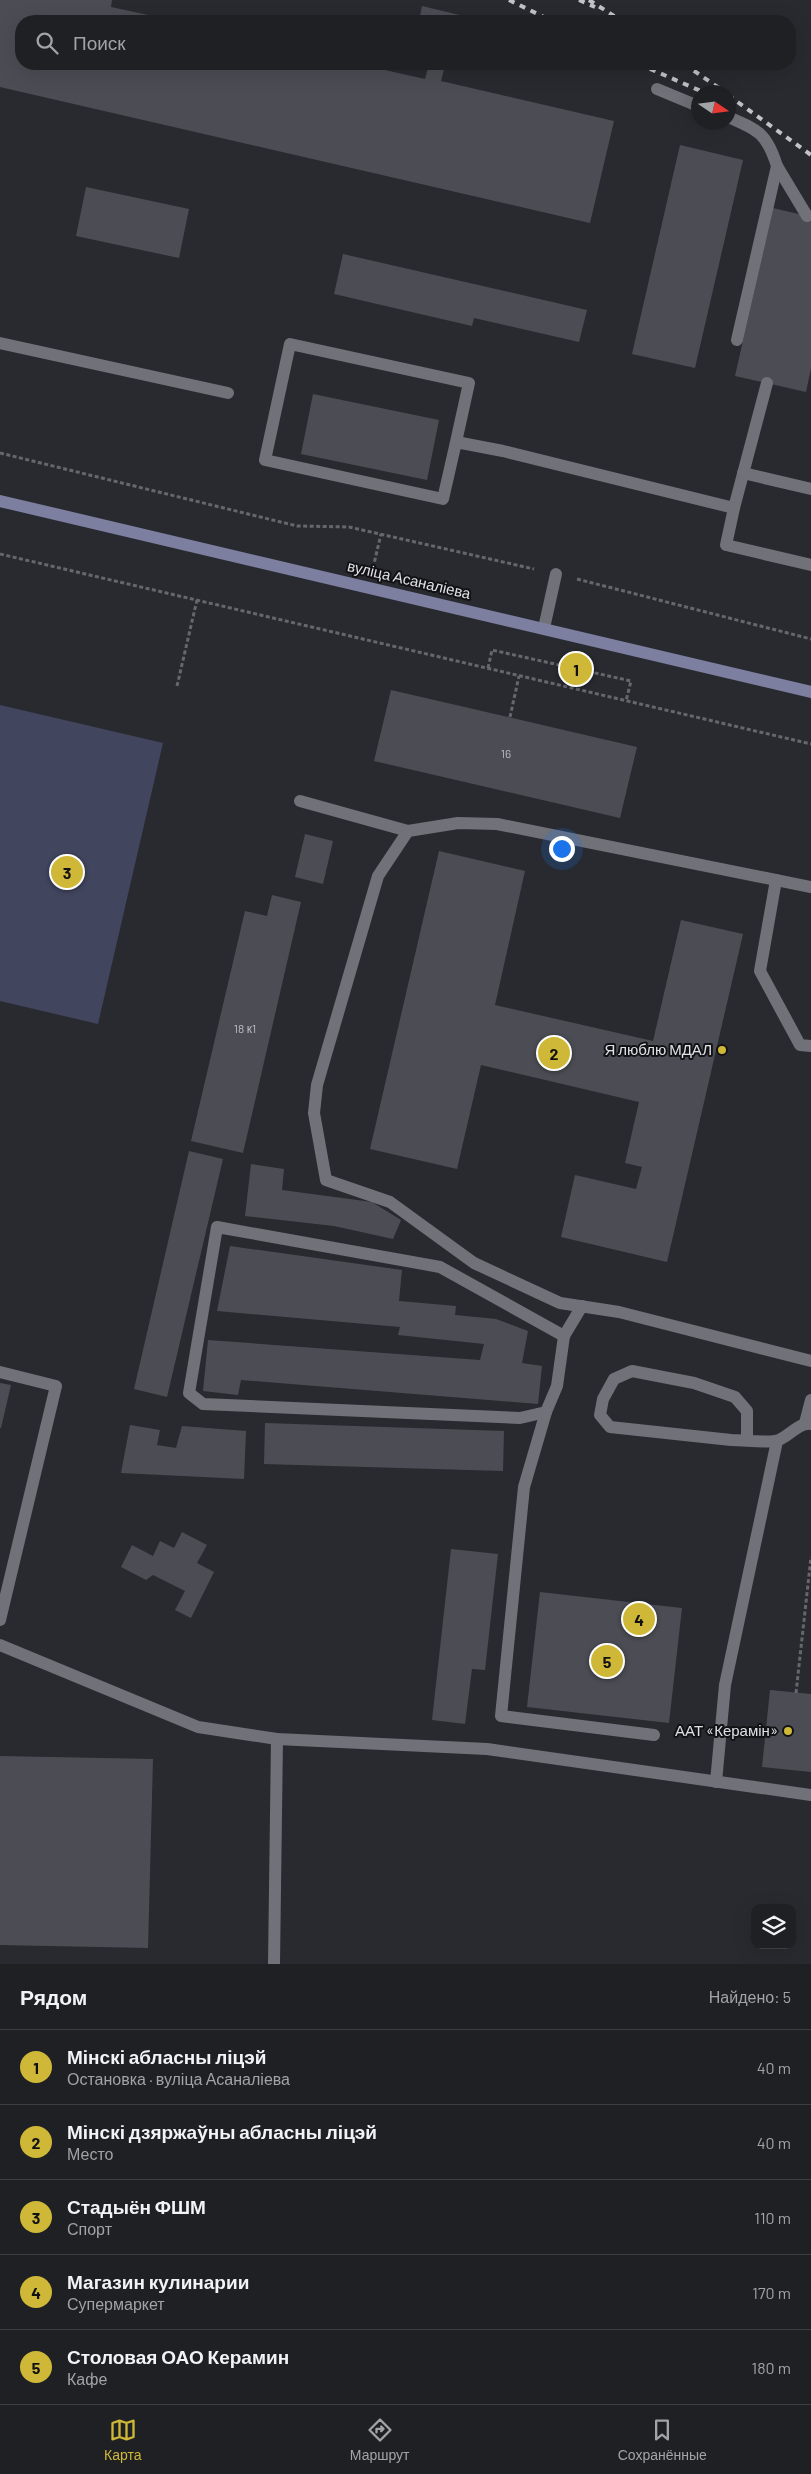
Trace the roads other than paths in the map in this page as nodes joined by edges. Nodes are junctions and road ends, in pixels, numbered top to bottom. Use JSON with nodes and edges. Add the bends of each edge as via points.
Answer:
{"nodes":[{"id":1,"x":657,"y":89,"type":"dead end"},
{"id":2,"x":691,"y":103,"type":"edge"},
{"id":3,"x":736,"y":121,"type":"edge"},
{"id":4,"x":777,"y":166,"type":"junction"},
{"id":5,"x":807,"y":216,"type":"dead end"},
{"id":6,"x":737,"y":340,"type":"dead end"},
{"id":7,"x":0,"y":343,"type":"edge"},
{"id":8,"x":767,"y":383,"type":"dead end"},
{"id":9,"x":228,"y":393,"type":"dead end"},
{"id":10,"x":456,"y":442,"type":"junction"},
{"id":11,"x":743,"y":473,"type":"junction"},
{"id":12,"x":811,"y":488,"type":"edge"},
{"id":13,"x":0,"y":501,"type":"edge"},
{"id":14,"x":734,"y":508,"type":"junction"},
{"id":15,"x":811,"y":565,"type":"edge"},
{"id":16,"x":556,"y":574,"type":"road end"},
{"id":17,"x":544,"y":628,"type":"junction"},
{"id":18,"x":811,"y":692,"type":"edge"},
{"id":19,"x":300,"y":801,"type":"dead end"},
{"id":20,"x":408,"y":831,"type":"junction"},
{"id":21,"x":776,"y":880,"type":"junction"},
{"id":22,"x":811,"y":887,"type":"edge"},
{"id":23,"x":811,"y":1046,"type":"edge"},
{"id":24,"x":582,"y":1306,"type":"junction"},
{"id":25,"x":564,"y":1336,"type":"junction"},
{"id":26,"x":811,"y":1360,"type":"edge"},
{"id":27,"x":0,"y":1372,"type":"edge"},
{"id":28,"x":811,"y":1400,"type":"edge"},
{"id":29,"x":546,"y":1412,"type":"junction"},
{"id":30,"x":808,"y":1424,"type":"edge"},
{"id":31,"x":747,"y":1440,"type":"junction"},
{"id":32,"x":777,"y":1441,"type":"junction"},
{"id":33,"x":0,"y":1620,"type":"edge"},
{"id":34,"x":0,"y":1645,"type":"edge"},
{"id":35,"x":654,"y":1735,"type":"dead end"},
{"id":36,"x":278,"y":1739,"type":"junction"},
{"id":37,"x":716,"y":1782,"type":"junction"},
{"id":38,"x":811,"y":1795,"type":"edge"},
{"id":39,"x":274,"y":1964,"type":"edge"}],
"edges":[{"from":1,"to":2,"type":"lane"},
{"from":3,"to":4,"type":"lane","via":[[750,126],[770,143]]},
{"from":4,"to":5,"type":"lane"},
{"from":4,"to":6,"type":"lane"},
{"from":7,"to":9,"type":"lane"},
{"from":8,"to":11,"type":"lane"},
{"from":10,"to":10,"type":"lane","via":[[469,383],[290,344],[264,460],[443,499]]},
{"from":10,"to":14,"type":"lane"},
{"from":11,"to":12,"type":"lane"},
{"from":11,"to":14,"type":"lane"},
{"from":13,"to":17,"type":"street","name":"вуліца Асаналіева"},
{"from":14,"to":15,"type":"lane","via":[[726,545]]},
{"from":16,"to":17,"type":"lane"},
{"from":17,"to":18,"type":"street","name":"вуліца Асаналіева"},
{"from":19,"to":20,"type":"lane"},
{"from":20,"to":21,"type":"lane","via":[[458,823],[496,824]]},
{"from":20,"to":24,"type":"lane","via":[[378,876],[317,1085],[314,1112],[326,1180],[390,1202],[474,1263],[560,1303]]},
{"from":21,"to":22,"type":"lane"},
{"from":21,"to":23,"type":"lane","via":[[760,970],[800,1045]]},
{"from":24,"to":25,"type":"lane"},
{"from":24,"to":26,"type":"lane","via":[[619,1312]]},
{"from":25,"to":29,"type":"lane","via":[[557,1386]]},
{"from":25,"to":29,"type":"lane","via":[[440,1267],[216,1227],[189,1393],[203,1404],[520,1418]]},
{"from":27,"to":33,"type":"lane","via":[[56,1386]]},
{"from":28,"to":30,"type":"lane"},
{"from":29,"to":35,"type":"lane","via":[[524,1487],[501,1716]]},
{"from":30,"to":32,"type":"lane"},
{"from":31,"to":31,"type":"lane","via":[[610,1427],[600,1415],[603,1398],[614,1378],[632,1371],[694,1383],[735,1397],[747,1411]]},
{"from":31,"to":32,"type":"lane"},
{"from":32,"to":37,"type":"lane","via":[[725,1685]]},
{"from":34,"to":36,"type":"lane","via":[[198,1727]]},
{"from":36,"to":37,"type":"lane","via":[[487,1749]]},
{"from":36,"to":39,"type":"lane"},
{"from":37,"to":38,"type":"lane"}]}
